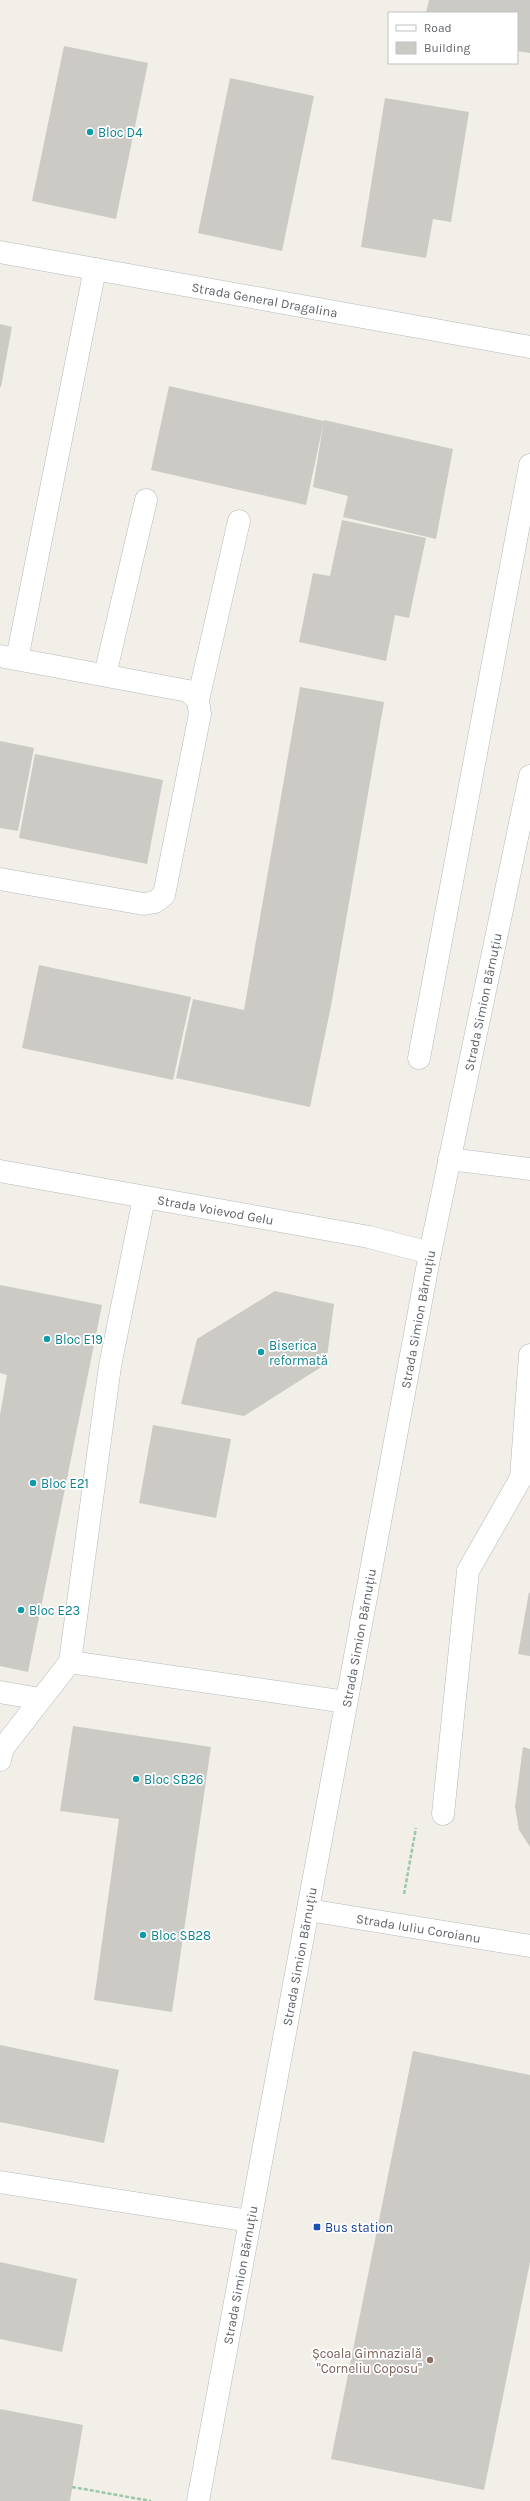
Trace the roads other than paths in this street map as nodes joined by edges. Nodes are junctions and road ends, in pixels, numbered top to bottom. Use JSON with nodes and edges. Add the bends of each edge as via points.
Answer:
{"nodes":[{"id":1,"x":0,"y":252,"type":"edge"},
{"id":2,"x":95,"y":269,"type":"junction"},
{"id":3,"x":530,"y":347,"type":"edge"},
{"id":4,"x":530,"y":465,"type":"edge"},
{"id":5,"x":146,"y":500,"type":"dead end"},
{"id":6,"x":239,"y":522,"type":"dead end"},
{"id":7,"x":8,"y":658,"type":"edge"},
{"id":8,"x":106,"y":675,"type":"junction"},
{"id":9,"x":198,"y":700,"type":"junction"},
{"id":10,"x":530,"y":776,"type":"edge"},
{"id":11,"x":0,"y":879,"type":"edge"},
{"id":12,"x":419,"y":1058,"type":"dead end"},
{"id":13,"x":449,"y":1159,"type":"junction"},
{"id":14,"x":530,"y":1169,"type":"edge"},
{"id":15,"x":0,"y":1171,"type":"edge"},
{"id":16,"x":144,"y":1198,"type":"junction"},
{"id":17,"x":430,"y":1253,"type":"junction"},
{"id":18,"x":530,"y":1355,"type":"edge"},
{"id":19,"x":70,"y":1662,"type":"junction"},
{"id":20,"x":0,"y":1692,"type":"edge"},
{"id":21,"x":40,"y":1699,"type":"junction"},
{"id":22,"x":346,"y":1702,"type":"junction"},
{"id":23,"x":0,"y":1760,"type":"edge"},
{"id":24,"x":444,"y":1814,"type":"dead end"},
{"id":25,"x":308,"y":1910,"type":"junction"},
{"id":26,"x":530,"y":1946,"type":"edge"},
{"id":27,"x":0,"y":2182,"type":"edge"},
{"id":28,"x":250,"y":2221,"type":"junction"},
{"id":29,"x":198,"y":2501,"type":"edge"}],
"edges":[{"from":1,"to":2,"type":"street","name":"Strada General Dragalina"},
{"from":2,"to":3,"type":"street","name":"Strada General Dragalina"},
{"from":2,"to":7,"type":"street"},
{"from":4,"to":12,"type":"street"},
{"from":5,"to":8,"type":"street"},
{"from":6,"to":9,"type":"street"},
{"from":7,"to":8,"type":"street"},
{"from":8,"to":9,"type":"street","via":[[188,690]]},
{"from":9,"to":11,"type":"street","via":[[200,714],[164,895],[155,902],[144,904]]},
{"from":10,"to":13,"type":"street","name":"Strada Simion Bărnuțiu"},
{"from":13,"to":14,"type":"street"},
{"from":13,"to":17,"type":"street","name":"Strada Simion Bărnuțiu"},
{"from":15,"to":16,"type":"street","name":"Strada Voievod Gelu"},
{"from":16,"to":17,"type":"street","name":"Strada Voievod Gelu","via":[[369,1238]]},
{"from":16,"to":19,"type":"street","via":[[110,1366]]},
{"from":17,"to":22,"type":"street","name":"Strada Simion Bărnuțiu"},
{"from":18,"to":24,"type":"street","via":[[521,1478],[468,1571]]},
{"from":19,"to":21,"type":"street"},
{"from":19,"to":22,"type":"street"},
{"from":20,"to":21,"type":"street"},
{"from":21,"to":23,"type":"street","via":[[3,1748]]},
{"from":22,"to":25,"type":"street","name":"Strada Simion Bărnuțiu"},
{"from":25,"to":26,"type":"street","name":"Strada Iuliu Coroianu"},
{"from":25,"to":28,"type":"street","name":"Strada Simion Bărnuțiu"},
{"from":27,"to":28,"type":"street"},
{"from":28,"to":29,"type":"street","name":"Strada Simion Bărnuțiu"}]}
